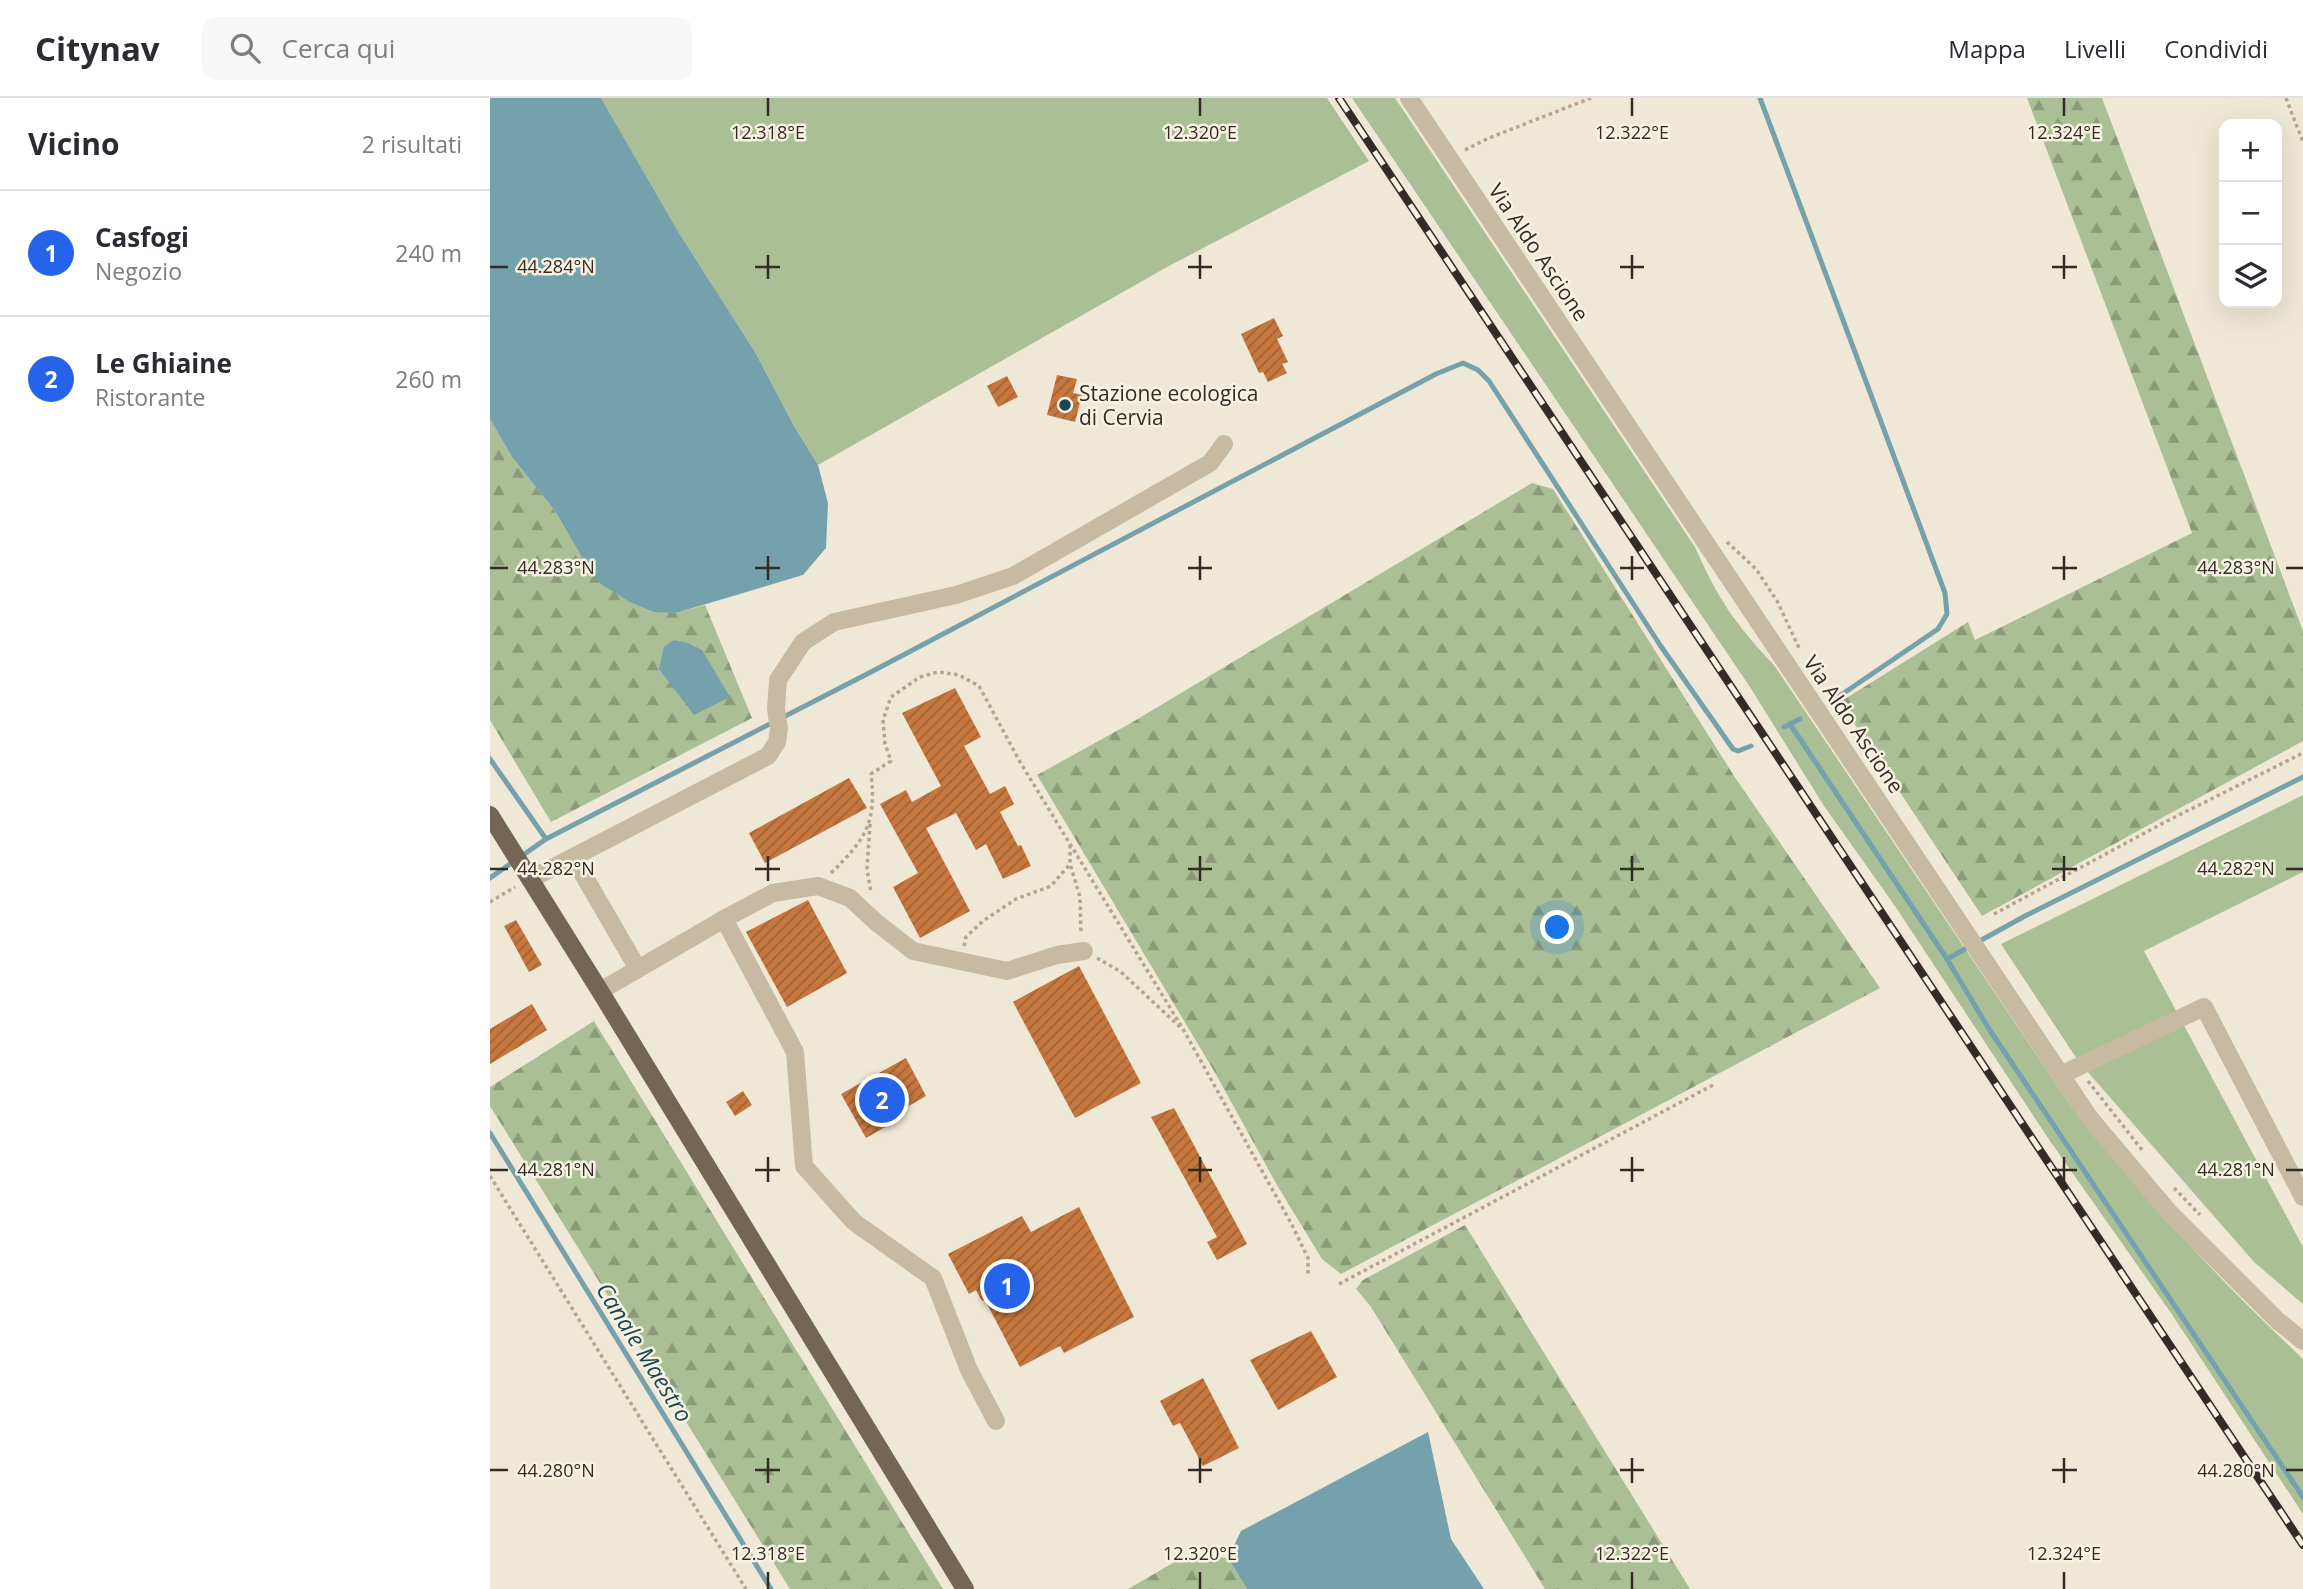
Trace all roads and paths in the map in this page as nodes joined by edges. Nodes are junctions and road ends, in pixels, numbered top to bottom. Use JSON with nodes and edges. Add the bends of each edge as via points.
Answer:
{"nodes":[{"id":1,"x":1409,"y":98,"type":"edge"},
{"id":2,"x":1591,"y":98,"type":"edge"},
{"id":3,"x":2286,"y":98,"type":"edge"},
{"id":4,"x":2303,"y":142,"type":"edge"},
{"id":5,"x":1465,"y":150,"type":"dead end"},
{"id":6,"x":1224,"y":443,"type":"dead end"},
{"id":7,"x":2303,"y":753,"type":"edge"},
{"id":8,"x":490,"y":815,"type":"edge"},
{"id":9,"x":870,"y":822,"type":"junction"},
{"id":10,"x":1070,"y":843,"type":"junction"},
{"id":11,"x":573,"y":857,"type":"junction"},
{"id":12,"x":1070,"y":864,"type":"junction"},
{"id":13,"x":528,"y":874,"type":"junction"},
{"id":14,"x":818,"y":886,"type":"junction"},
{"id":15,"x":490,"y":902,"type":"edge"},
{"id":16,"x":1994,"y":914,"type":"dead end"},
{"id":17,"x":724,"y":919,"type":"junction"},
{"id":18,"x":877,"y":923,"type":"junction"},
{"id":19,"x":1084,"y":951,"type":"junction"},
{"id":20,"x":960,"y":962,"type":"junction"},
{"id":21,"x":638,"y":969,"type":"junction"},
{"id":22,"x":600,"y":991,"type":"junction"},
{"id":23,"x":1183,"y":1029,"type":"junction"},
{"id":24,"x":2069,"y":1071,"type":"junction"},
{"id":25,"x":1713,"y":1085,"type":"dead end"},
{"id":26,"x":2144,"y":1153,"type":"dead end"},
{"id":27,"x":490,"y":1176,"type":"edge"},
{"id":28,"x":2170,"y":1183,"type":"dead end"},
{"id":29,"x":2303,"y":1197,"type":"edge"},
{"id":30,"x":2205,"y":1220,"type":"dead end"},
{"id":31,"x":1308,"y":1274,"type":"dead end"},
{"id":32,"x":1339,"y":1284,"type":"dead end"},
{"id":33,"x":2301,"y":1338,"type":"edge"},
{"id":34,"x":996,"y":1421,"type":"dead end"},
{"id":35,"x":746,"y":1589,"type":"edge"},
{"id":36,"x":965,"y":1589,"type":"edge"}],
"edges":[{"from":1,"to":24,"type":"street","name":"Via Aldo Ascione","via":[[1973,944]]},
{"from":2,"to":5,"type":"path"},
{"from":3,"to":4,"type":"path"},
{"from":6,"to":11,"type":"street","via":[[1210,463],[1013,576],[956,595],[834,622],[803,642],[778,680],[779,729],[768,755]]},
{"from":7,"to":16,"type":"path"},
{"from":8,"to":13,"type":"main road"},
{"from":9,"to":10,"type":"path","via":[[871,775],[891,761],[883,720],[891,697],[920,677],[959,675],[979,686]]},
{"from":9,"to":14,"type":"path","via":[[856,849]]},
{"from":9,"to":18,"type":"path","via":[[867,869]]},
{"from":10,"to":12,"type":"path"},
{"from":10,"to":23,"type":"path"},
{"from":11,"to":13,"type":"street"},
{"from":11,"to":21,"type":"street"},
{"from":12,"to":19,"type":"path","via":[[1080,897]]},
{"from":12,"to":20,"type":"path","via":[[1051,886],[1016,899],[983,921],[966,937]]},
{"from":13,"to":15,"type":"path"},
{"from":13,"to":22,"type":"main road"},
{"from":14,"to":17,"type":"street","via":[[773,893]]},
{"from":14,"to":18,"type":"street","via":[[850,898]]},
{"from":17,"to":21,"type":"street"},
{"from":17,"to":34,"type":"street","via":[[795,1052],[804,1166],[854,1222],[933,1278],[969,1370]]},
{"from":18,"to":20,"type":"street","via":[[913,951]]},
{"from":19,"to":20,"type":"street","via":[[1007,971]]},
{"from":19,"to":23,"type":"path","via":[[1121,972]]},
{"from":21,"to":22,"type":"street"},
{"from":22,"to":36,"type":"main road"},
{"from":23,"to":31,"type":"path","via":[[1291,1223],[1308,1258]]},
{"from":24,"to":26,"type":"path"},
{"from":24,"to":29,"type":"street","via":[[2204,1007]]},
{"from":24,"to":33,"type":"street","name":"Via Aldo Ascione","via":[[2089,1117],[2169,1212],[2278,1321]]},
{"from":25,"to":32,"type":"path"},
{"from":27,"to":35,"type":"path"},
{"from":28,"to":30,"type":"path"}]}
